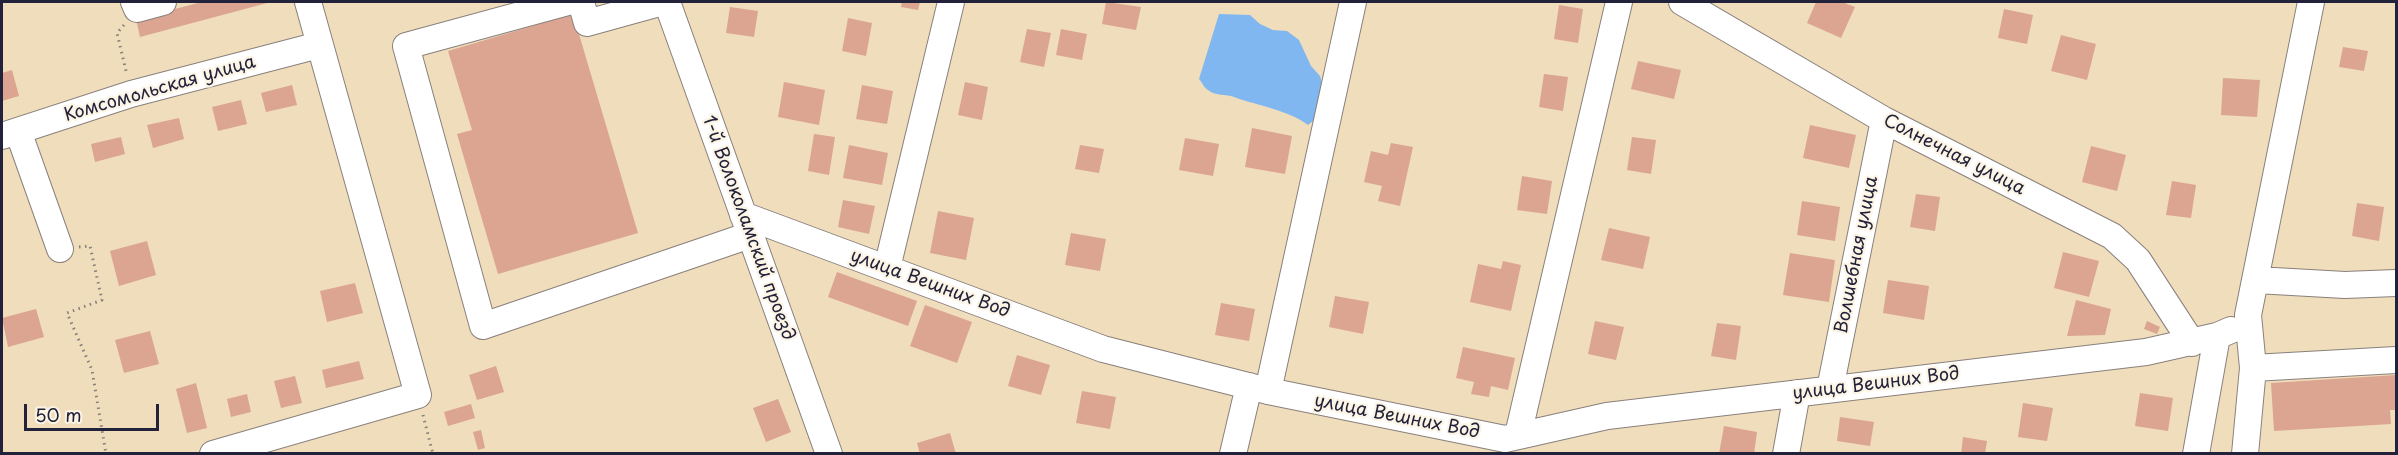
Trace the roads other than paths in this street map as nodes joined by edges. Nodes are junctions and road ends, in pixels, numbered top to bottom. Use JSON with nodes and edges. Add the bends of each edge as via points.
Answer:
{"nodes":[{"id":1,"x":163,"y":2,"type":"edge"},
{"id":2,"x":308,"y":2,"type":"edge"},
{"id":3,"x":568,"y":2,"type":"edge"},
{"id":4,"x":581,"y":2,"type":"edge"},
{"id":5,"x":665,"y":2,"type":"edge"},
{"id":6,"x":951,"y":2,"type":"edge"},
{"id":7,"x":1353,"y":2,"type":"edge"},
{"id":8,"x":1619,"y":2,"type":"edge"},
{"id":9,"x":1682,"y":2,"type":"edge"},
{"id":10,"x":2311,"y":2,"type":"edge"},
{"id":11,"x":135,"y":5,"type":"edge"},
{"id":12,"x":319,"y":45,"type":"junction"},
{"id":13,"x":1884,"y":120,"type":"junction"},
{"id":14,"x":10,"y":133,"type":"edge"},
{"id":15,"x":746,"y":225,"type":"junction"},
{"id":16,"x":60,"y":249,"type":"road end"},
{"id":17,"x":887,"y":268,"type":"junction"},
{"id":18,"x":2256,"y":280,"type":"junction"},
{"id":19,"x":2397,"y":283,"type":"edge"},
{"id":20,"x":2248,"y":315,"type":"junction"},
{"id":21,"x":2217,"y":336,"type":"junction"},
{"id":22,"x":2192,"y":343,"type":"junction"},
{"id":23,"x":2397,"y":360,"type":"edge"},
{"id":24,"x":2253,"y":368,"type":"junction"},
{"id":25,"x":1259,"y":389,"type":"junction"},
{"id":26,"x":1830,"y":389,"type":"junction"},
{"id":27,"x":1797,"y":393,"type":"junction"},
{"id":28,"x":1509,"y":442,"type":"edge"},
{"id":29,"x":213,"y":453,"type":"edge"},
{"id":30,"x":829,"y":453,"type":"edge"},
{"id":31,"x":1233,"y":453,"type":"edge"},
{"id":32,"x":1786,"y":453,"type":"edge"},
{"id":33,"x":2196,"y":453,"type":"edge"},
{"id":34,"x":2245,"y":453,"type":"edge"}],
"edges":[{"from":1,"to":11,"type":"street"},
{"from":2,"to":12,"type":"street"},
{"from":3,"to":15,"type":"street","via":[[406,46],[483,326]]},
{"from":4,"to":5,"type":"street","via":[[587,23]]},
{"from":5,"to":15,"type":"street","name":"1-й Волоколамский проезд"},
{"from":6,"to":17,"type":"street"},
{"from":7,"to":25,"type":"street"},
{"from":8,"to":28,"type":"street"},
{"from":9,"to":13,"type":"street","name":"Солнечная улица"},
{"from":10,"to":18,"type":"street"},
{"from":12,"to":14,"type":"street","name":"Комсомольская улица","via":[[131,94]]},
{"from":12,"to":29,"type":"street","via":[[418,395]]},
{"from":13,"to":22,"type":"street","name":"Солнечная улица","via":[[2112,236],[2138,260]]},
{"from":13,"to":26,"type":"street","name":"Волшебная улица"},
{"from":14,"to":16,"type":"street"},
{"from":15,"to":17,"type":"street","name":"улица Вешних Вод"},
{"from":15,"to":30,"type":"street","name":"1-й Волоколамский проезд"},
{"from":17,"to":25,"type":"street","name":"улица Вешних Вод","via":[[1103,349]]},
{"from":18,"to":19,"type":"street","via":[[2345,285]]},
{"from":18,"to":20,"type":"street"},
{"from":20,"to":21,"type":"street","name":"улица Вешних Вод","via":[[2236,328]]},
{"from":20,"to":24,"type":"street"},
{"from":21,"to":22,"type":"street","name":"улица Вешних Вод"},
{"from":21,"to":33,"type":"street"},
{"from":22,"to":26,"type":"street","name":"улица Вешних Вод","via":[[2146,352]]},
{"from":23,"to":24,"type":"street"},
{"from":24,"to":34,"type":"street"},
{"from":25,"to":28,"type":"street","name":"улица Вешних Вод"},
{"from":25,"to":31,"type":"street"},
{"from":26,"to":27,"type":"street","name":"улица Вешних Вод"},
{"from":27,"to":28,"type":"street","name":"улица Вешних Вод","via":[[1607,416]]},
{"from":27,"to":32,"type":"street"}]}
